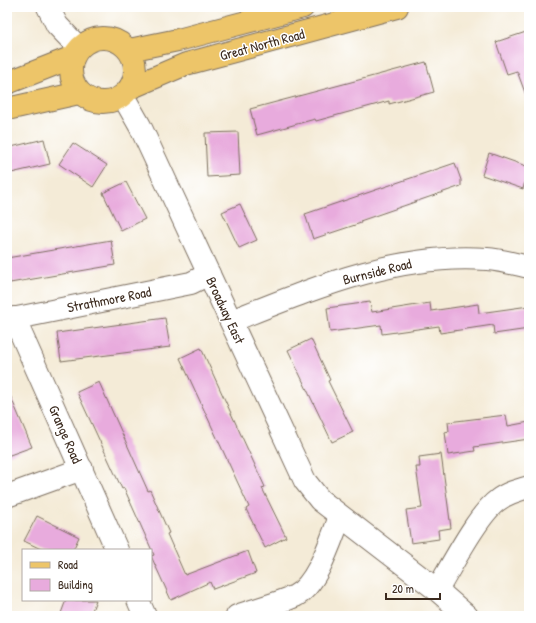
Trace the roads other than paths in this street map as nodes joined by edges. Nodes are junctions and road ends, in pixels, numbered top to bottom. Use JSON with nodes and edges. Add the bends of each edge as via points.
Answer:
{"nodes":[{"id":1,"x":48,"y":7,"type":"edge"},
{"id":2,"x":303,"y":7,"type":"edge"},
{"id":3,"x":397,"y":7,"type":"edge"},
{"id":4,"x":129,"y":50,"type":"junction"},
{"id":5,"x":76,"y":52,"type":"junction"},
{"id":6,"x":7,"y":83,"type":"edge"},
{"id":7,"x":79,"y":92,"type":"junction"},
{"id":8,"x":126,"y":92,"type":"junction"},
{"id":9,"x":7,"y":109,"type":"edge"},
{"id":10,"x":529,"y":267,"type":"edge"},
{"id":11,"x":209,"y":274,"type":"junction"},
{"id":12,"x":11,"y":319,"type":"edge"},
{"id":13,"x":231,"y":321,"type":"junction"},
{"id":14,"x":82,"y":469,"type":"junction"},
{"id":15,"x":529,"y":487,"type":"edge"},
{"id":16,"x":7,"y":496,"type":"edge"},
{"id":17,"x":340,"y":517,"type":"junction"},
{"id":18,"x":117,"y":549,"type":"edge"},
{"id":19,"x":437,"y":590,"type":"junction"},
{"id":20,"x":138,"y":601,"type":"edge"},
{"id":21,"x":145,"y":616,"type":"edge"},
{"id":22,"x":237,"y":616,"type":"edge"},
{"id":23,"x":467,"y":616,"type":"edge"}],
"edges":[{"from":1,"to":5,"type":"street"},
{"from":2,"to":4,"type":"main road","name":"Great North Road","via":[[178,40]]},
{"from":3,"to":8,"type":"main road","name":"Great North Road","via":[[186,64]]},
{"from":4,"to":5,"type":"main road","via":[[110,38],[93,39]]},
{"from":4,"to":8,"type":"main road","via":[[135,69],[134,79]]},
{"from":5,"to":6,"type":"main road"},
{"from":5,"to":7,"type":"main road","via":[[70,66],[70,76]]},
{"from":7,"to":8,"type":"main road","name":"Great North Road","via":[[87,99],[105,103]]},
{"from":7,"to":9,"type":"main road"},
{"from":8,"to":11,"type":"street","name":"Broadway East"},
{"from":10,"to":13,"type":"street","name":"Burnside Road","via":[[488,259],[446,258],[407,262],[306,290]]},
{"from":11,"to":12,"type":"street","name":"Strathmore Road","via":[[191,283]]},
{"from":11,"to":13,"type":"street","name":"Broadway East"},
{"from":12,"to":14,"type":"street","name":"Grange Road"},
{"from":13,"to":17,"type":"street","name":"Broadway East","via":[[306,481],[320,500]]},
{"from":14,"to":16,"type":"street"},
{"from":14,"to":18,"type":"street","name":"Grange Road"},
{"from":15,"to":19,"type":"street","via":[[515,490],[497,501],[483,515]]},
{"from":17,"to":19,"type":"street","name":"Broadway East"},
{"from":17,"to":22,"type":"street","via":[[310,583],[296,595]]},
{"from":19,"to":23,"type":"street","name":"Broadway East"},
{"from":20,"to":21,"type":"street"}]}
